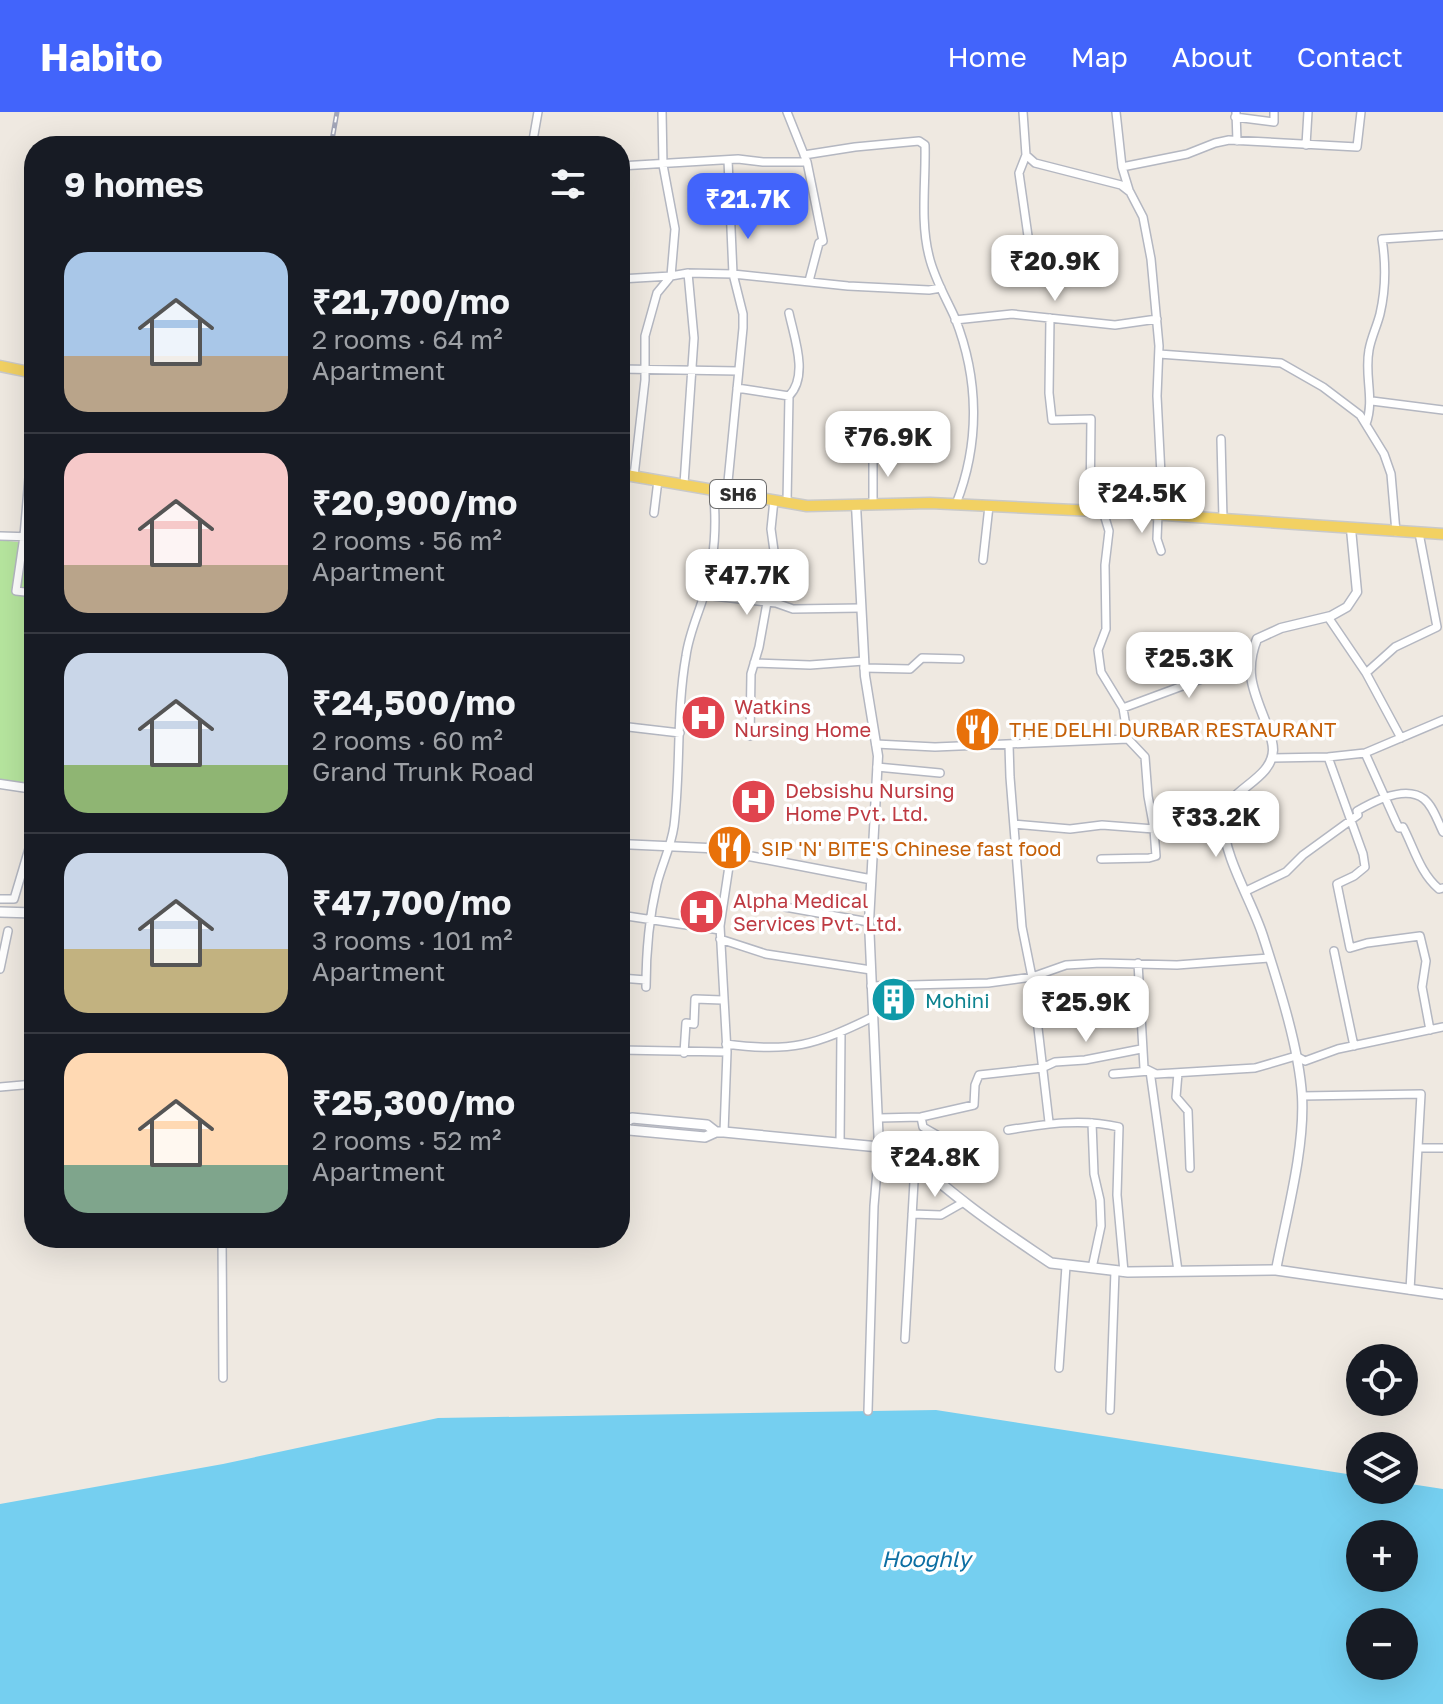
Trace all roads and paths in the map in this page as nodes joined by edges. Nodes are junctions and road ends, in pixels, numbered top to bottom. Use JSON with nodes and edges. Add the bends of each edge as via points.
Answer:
{"nodes":[{"id":1,"x":538,"y":112,"type":"edge"},
{"id":2,"x":662,"y":112,"type":"edge"},
{"id":3,"x":787,"y":112,"type":"edge"},
{"id":4,"x":1023,"y":112,"type":"edge"},
{"id":5,"x":1116,"y":112,"type":"edge"},
{"id":6,"x":1274,"y":112,"type":"edge"},
{"id":7,"x":1308,"y":112,"type":"edge"},
{"id":8,"x":1361,"y":112,"type":"edge"},
{"id":9,"x":1236,"y":114,"type":"edge"},
{"id":10,"x":534,"y":136,"type":"edge"},
{"id":11,"x":1237,"y":141,"type":"junction"},
{"id":12,"x":1306,"y":145,"type":"junction"},
{"id":13,"x":1026,"y":155,"type":"junction"},
{"id":14,"x":805,"y":159,"type":"junction"},
{"id":15,"x":728,"y":160,"type":"junction"},
{"id":16,"x":663,"y":165,"type":"junction"},
{"id":17,"x":630,"y":166,"type":"edge"},
{"id":18,"x":1122,"y":167,"type":"junction"},
{"id":19,"x":1130,"y":192,"type":"junction"},
{"id":20,"x":1443,"y":235,"type":"edge"},
{"id":21,"x":1030,"y":272,"type":"dead end"},
{"id":22,"x":688,"y":273,"type":"junction"},
{"id":23,"x":733,"y":274,"type":"junction"},
{"id":24,"x":671,"y":276,"type":"junction"},
{"id":25,"x":630,"y":278,"type":"edge"},
{"id":26,"x":809,"y":281,"type":"junction"},
{"id":27,"x":941,"y":288,"type":"junction"},
{"id":28,"x":789,"y":313,"type":"dead end"},
{"id":29,"x":1050,"y":318,"type":"junction"},
{"id":30,"x":1157,"y":319,"type":"junction"},
{"id":31,"x":955,"y":320,"type":"junction"},
{"id":32,"x":1159,"y":354,"type":"junction"},
{"id":33,"x":0,"y":366,"type":"edge"},
{"id":34,"x":630,"y":369,"type":"edge"},
{"id":35,"x":693,"y":369,"type":"junction"},
{"id":36,"x":645,"y":370,"type":"junction"},
{"id":37,"x":24,"y":371,"type":"edge"},
{"id":38,"x":738,"y":371,"type":"junction"},
{"id":39,"x":737,"y":388,"type":"junction"},
{"id":40,"x":789,"y":396,"type":"junction"},
{"id":41,"x":1372,"y":401,"type":"junction"},
{"id":42,"x":1443,"y":410,"type":"edge"},
{"id":43,"x":1366,"y":425,"type":"junction"},
{"id":44,"x":1221,"y":439,"type":"dead end"},
{"id":45,"x":873,"y":454,"type":"dead end"},
{"id":46,"x":630,"y":475,"type":"edge"},
{"id":47,"x":634,"y":476,"type":"junction"},
{"id":48,"x":658,"y":480,"type":"junction"},
{"id":49,"x":684,"y":484,"type":"junction"},
{"id":50,"x":713,"y":489,"type":"junction"},
{"id":51,"x":727,"y":492,"type":"junction"},
{"id":52,"x":774,"y":500,"type":"junction"},
{"id":53,"x":787,"y":502,"type":"junction"},
{"id":54,"x":873,"y":504,"type":"junction"},
{"id":55,"x":956,"y":504,"type":"junction"},
{"id":56,"x":856,"y":505,"type":"junction"},
{"id":57,"x":989,"y":506,"type":"junction"},
{"id":58,"x":1090,"y":510,"type":"junction"},
{"id":59,"x":1103,"y":511,"type":"junction"},
{"id":60,"x":654,"y":513,"type":"dead end"},
{"id":61,"x":1160,"y":514,"type":"junction"},
{"id":62,"x":1223,"y":519,"type":"junction"},
{"id":63,"x":1351,"y":529,"type":"junction"},
{"id":64,"x":1396,"y":532,"type":"junction"},
{"id":65,"x":1419,"y":533,"type":"junction"},
{"id":66,"x":1443,"y":534,"type":"edge"},
{"id":67,"x":0,"y":536,"type":"edge"},
{"id":68,"x":24,"y":536,"type":"joint"},
{"id":69,"x":1161,"y":551,"type":"dead end"},
{"id":70,"x":983,"y":560,"type":"dead end"},
{"id":71,"x":24,"y":592,"type":"edge"},
{"id":72,"x":704,"y":595,"type":"junction"},
{"id":73,"x":765,"y":601,"type":"junction"},
{"id":74,"x":861,"y":608,"type":"junction"},
{"id":75,"x":1328,"y":617,"type":"junction"},
{"id":76,"x":960,"y":659,"type":"dead end"},
{"id":77,"x":1250,"y":661,"type":"junction"},
{"id":78,"x":754,"y":663,"type":"junction"},
{"id":79,"x":864,"y":664,"type":"junction"},
{"id":80,"x":1366,"y":673,"type":"junction"},
{"id":81,"x":1123,"y":708,"type":"junction"},
{"id":82,"x":1443,"y":720,"type":"edge"},
{"id":83,"x":630,"y":727,"type":"edge"},
{"id":84,"x":680,"y":733,"type":"junction"},
{"id":85,"x":750,"y":736,"type":"dead end"},
{"id":86,"x":1401,"y":738,"type":"junction"},
{"id":87,"x":1128,"y":739,"type":"junction"},
{"id":88,"x":876,"y":744,"type":"junction"},
{"id":89,"x":1009,"y":745,"type":"junction"},
{"id":90,"x":1365,"y":753,"type":"junction"},
{"id":91,"x":1328,"y":757,"type":"junction"},
{"id":92,"x":1272,"y":758,"type":"junction"},
{"id":93,"x":877,"y":767,"type":"junction"},
{"id":94,"x":940,"y":773,"type":"dead end"},
{"id":95,"x":0,"y":784,"type":"edge"},
{"id":96,"x":24,"y":788,"type":"edge"},
{"id":97,"x":1386,"y":797,"type":"junction"},
{"id":98,"x":1349,"y":822,"type":"junction"},
{"id":99,"x":1014,"y":824,"type":"junction"},
{"id":100,"x":1154,"y":829,"type":"junction"},
{"id":101,"x":1443,"y":832,"type":"edge"},
{"id":102,"x":1226,"y":840,"type":"junction"},
{"id":103,"x":630,"y":845,"type":"edge"},
{"id":104,"x":671,"y":847,"type":"junction"},
{"id":105,"x":731,"y":853,"type":"junction"},
{"id":106,"x":1101,"y":859,"type":"dead end"},
{"id":107,"x":24,"y":866,"type":"edge"},
{"id":108,"x":869,"y":879,"type":"junction"},
{"id":109,"x":1443,"y":888,"type":"edge"},
{"id":110,"x":1246,"y":891,"type":"junction"},
{"id":111,"x":0,"y":899,"type":"edge"},
{"id":112,"x":785,"y":907,"type":"dead end"},
{"id":113,"x":0,"y":912,"type":"edge"},
{"id":114,"x":24,"y":913,"type":"edge"},
{"id":115,"x":630,"y":916,"type":"edge"},
{"id":116,"x":651,"y":919,"type":"junction"},
{"id":117,"x":869,"y":922,"type":"junction"},
{"id":118,"x":8,"y":931,"type":"dead end"},
{"id":119,"x":720,"y":934,"type":"junction"},
{"id":120,"x":1334,"y":951,"type":"dead end"},
{"id":121,"x":1269,"y":958,"type":"junction"},
{"id":122,"x":1138,"y":963,"type":"junction"},
{"id":123,"x":0,"y":969,"type":"edge"},
{"id":124,"x":871,"y":970,"type":"junction"},
{"id":125,"x":1032,"y":977,"type":"junction"},
{"id":126,"x":630,"y":980,"type":"edge"},
{"id":127,"x":871,"y":986,"type":"junction"},
{"id":128,"x":722,"y":1000,"type":"junction"},
{"id":129,"x":873,"y":1017,"type":"junction"},
{"id":130,"x":1443,"y":1027,"type":"edge"},
{"id":131,"x":1430,"y":1030,"type":"junction"},
{"id":132,"x":841,"y":1033,"type":"junction"},
{"id":133,"x":1354,"y":1046,"type":"junction"},
{"id":134,"x":726,"y":1048,"type":"junction"},
{"id":135,"x":1141,"y":1049,"type":"junction"},
{"id":136,"x":630,"y":1050,"type":"edge"},
{"id":137,"x":684,"y":1053,"type":"junction"},
{"id":138,"x":1296,"y":1056,"type":"junction"},
{"id":139,"x":1042,"y":1068,"type":"junction"},
{"id":140,"x":1150,"y":1071,"type":"junction"},
{"id":141,"x":1178,"y":1073,"type":"junction"},
{"id":142,"x":1113,"y":1074,"type":"dead end"},
{"id":143,"x":24,"y":1085,"type":"edge"},
{"id":144,"x":0,"y":1087,"type":"edge"},
{"id":145,"x":1302,"y":1096,"type":"junction"},
{"id":146,"x":921,"y":1117,"type":"junction"},
{"id":147,"x":879,"y":1118,"type":"junction"},
{"id":148,"x":630,"y":1119,"type":"edge"},
{"id":149,"x":1049,"y":1122,"type":"junction"},
{"id":150,"x":1092,"y":1123,"type":"junction"},
{"id":151,"x":1008,"y":1130,"type":"dead end"},
{"id":152,"x":720,"y":1132,"type":"junction"},
{"id":153,"x":840,"y":1144,"type":"junction"},
{"id":154,"x":879,"y":1147,"type":"junction"},
{"id":155,"x":1419,"y":1148,"type":"junction"},
{"id":156,"x":1443,"y":1148,"type":"edge"},
{"id":157,"x":915,"y":1164,"type":"junction"},
{"id":158,"x":1190,"y":1168,"type":"dead end"},
{"id":159,"x":931,"y":1173,"type":"junction"},
{"id":160,"x":964,"y":1202,"type":"junction"},
{"id":161,"x":912,"y":1214,"type":"junction"},
{"id":162,"x":222,"y":1248,"type":"edge"},
{"id":163,"x":1066,"y":1266,"type":"junction"},
{"id":164,"x":1092,"y":1268,"type":"junction"},
{"id":165,"x":1276,"y":1270,"type":"junction"},
{"id":166,"x":1120,"y":1271,"type":"junction"},
{"id":167,"x":1178,"y":1271,"type":"junction"},
{"id":168,"x":1410,"y":1290,"type":"junction"},
{"id":169,"x":1443,"y":1294,"type":"edge"},
{"id":170,"x":905,"y":1339,"type":"dead end"},
{"id":171,"x":1059,"y":1368,"type":"dead end"},
{"id":172,"x":223,"y":1378,"type":"dead end"},
{"id":173,"x":1110,"y":1410,"type":"dead end"},
{"id":174,"x":868,"y":1411,"type":"dead end"}],
"edges":[{"from":1,"to":10,"type":"street"},
{"from":2,"to":16,"type":"street"},
{"from":3,"to":14,"type":"street"},
{"from":4,"to":13,"type":"street"},
{"from":5,"to":18,"type":"street"},
{"from":6,"to":9,"type":"street","via":[[1274,122]]},
{"from":7,"to":12,"type":"street"},
{"from":8,"to":12,"type":"street","via":[[1357,147]]},
{"from":9,"to":11,"type":"street"},
{"from":11,"to":12,"type":"street"},
{"from":11,"to":18,"type":"street"},
{"from":13,"to":19,"type":"street","via":[[1035,163],[1089,175]]},
{"from":13,"to":21,"type":"street","via":[[1019,173]]},
{"from":14,"to":15,"type":"street"},
{"from":14,"to":26,"type":"street","via":[[823,241]]},
{"from":14,"to":27,"type":"street","via":[[855,147],[923,142],[928,255]]},
{"from":15,"to":16,"type":"street"},
{"from":15,"to":23,"type":"street"},
{"from":16,"to":17,"type":"street"},
{"from":16,"to":24,"type":"street","via":[[675,229]]},
{"from":18,"to":19,"type":"street"},
{"from":19,"to":30,"type":"street","via":[[1145,228]]},
{"from":20,"to":41,"type":"street","via":[[1382,239],[1384,287],[1369,351]]},
{"from":22,"to":23,"type":"street"},
{"from":22,"to":24,"type":"street"},
{"from":22,"to":35,"type":"street"},
{"from":23,"to":26,"type":"street"},
{"from":23,"to":38,"type":"street","via":[[743,314]]},
{"from":24,"to":25,"type":"street"},
{"from":24,"to":36,"type":"street","via":[[657,293],[645,336]]},
{"from":26,"to":27,"type":"street"},
{"from":27,"to":31,"type":"street"},
{"from":28,"to":40,"type":"street","via":[[798,383]]},
{"from":29,"to":30,"type":"street","via":[[1115,325]]},
{"from":29,"to":31,"type":"street","via":[[1012,314]]},
{"from":29,"to":58,"type":"street","via":[[1052,420],[1091,419]]},
{"from":30,"to":32,"type":"street"},
{"from":31,"to":55,"type":"street","via":[[970,369],[975,418]]},
{"from":32,"to":43,"type":"street","via":[[1281,363],[1323,387]]},
{"from":32,"to":61,"type":"street"},
{"from":33,"to":37,"type":"main road"},
{"from":34,"to":36,"type":"street"},
{"from":35,"to":36,"type":"street"},
{"from":35,"to":38,"type":"street"},
{"from":35,"to":49,"type":"street"},
{"from":36,"to":47,"type":"street"},
{"from":38,"to":39,"type":"street"},
{"from":39,"to":40,"type":"street"},
{"from":39,"to":51,"type":"street"},
{"from":40,"to":53,"type":"street"},
{"from":41,"to":42,"type":"street"},
{"from":41,"to":43,"type":"street"},
{"from":43,"to":64,"type":"street","via":[[1391,474]]},
{"from":44,"to":62,"type":"street"},
{"from":45,"to":54,"type":"street"},
{"from":46,"to":47,"type":"main road","number":"SH6"},
{"from":47,"to":48,"type":"main road","number":"SH6"},
{"from":48,"to":49,"type":"main road","number":"SH6"},
{"from":48,"to":60,"type":"street"},
{"from":49,"to":50,"type":"main road","number":"SH6"},
{"from":50,"to":51,"type":"main road","number":"SH6"},
{"from":50,"to":72,"type":"street"},
{"from":51,"to":52,"type":"main road","number":"SH6"},
{"from":52,"to":53,"type":"main road","number":"SH6"},
{"from":52,"to":73,"type":"street","via":[[775,558]]},
{"from":53,"to":56,"type":"main road","number":"SH6"},
{"from":54,"to":55,"type":"main road","number":"SH6"},
{"from":54,"to":56,"type":"main road","number":"SH6"},
{"from":55,"to":57,"type":"main road","number":"SH6"},
{"from":56,"to":74,"type":"street"},
{"from":57,"to":58,"type":"main road","number":"SH6"},
{"from":57,"to":70,"type":"street"},
{"from":58,"to":59,"type":"main road","number":"SH6"},
{"from":59,"to":61,"type":"main road","number":"SH6"},
{"from":59,"to":81,"type":"street","via":[[1109,531],[1106,629],[1098,650],[1101,672]]},
{"from":61,"to":62,"type":"main road","number":"SH6"},
{"from":61,"to":69,"type":"street"},
{"from":62,"to":63,"type":"main road","number":"SH6"},
{"from":63,"to":64,"type":"main road","number":"SH6"},
{"from":63,"to":75,"type":"street","via":[[1357,592],[1347,607]]},
{"from":64,"to":65,"type":"main road","number":"SH6"},
{"from":65,"to":66,"type":"main road","number":"SH6"},
{"from":65,"to":80,"type":"street","via":[[1437,627],[1395,647]]},
{"from":67,"to":68,"type":"street"},
{"from":68,"to":71,"type":"street","via":[[16,591]]},
{"from":72,"to":73,"type":"street"},
{"from":72,"to":84,"type":"street","via":[[685,659]]},
{"from":73,"to":74,"type":"street","via":[[793,609]]},
{"from":73,"to":78,"type":"street"},
{"from":74,"to":79,"type":"street"},
{"from":75,"to":77,"type":"street","via":[[1257,639]]},
{"from":75,"to":80,"type":"street"},
{"from":76,"to":79,"type":"street","via":[[922,658],[910,669]]},
{"from":77,"to":81,"type":"street"},
{"from":77,"to":92,"type":"street"},
{"from":78,"to":79,"type":"street"},
{"from":78,"to":85,"type":"street"},
{"from":79,"to":88,"type":"street"},
{"from":80,"to":86,"type":"street"},
{"from":81,"to":87,"type":"street"},
{"from":82,"to":86,"type":"street"},
{"from":83,"to":84,"type":"street"},
{"from":84,"to":104,"type":"street"},
{"from":86,"to":90,"type":"street"},
{"from":87,"to":89,"type":"street"},
{"from":87,"to":100,"type":"street","via":[[1145,757]]},
{"from":88,"to":89,"type":"street"},
{"from":88,"to":93,"type":"street"},
{"from":89,"to":99,"type":"street"},
{"from":90,"to":91,"type":"street"},
{"from":90,"to":97,"type":"street"},
{"from":91,"to":92,"type":"street"},
{"from":91,"to":98,"type":"street"},
{"from":92,"to":102,"type":"street","via":[[1230,803],[1223,817]]},
{"from":93,"to":94,"type":"street"},
{"from":93,"to":108,"type":"street"},
{"from":95,"to":96,"type":"street"},
{"from":97,"to":98,"type":"street","via":[[1361,808]]},
{"from":97,"to":101,"type":"street","via":[[1421,796]]},
{"from":97,"to":109,"type":"street","via":[[1432,884]]},
{"from":98,"to":110,"type":"street","via":[[1286,872]]},
{"from":98,"to":131,"type":"street","via":[[1365,867],[1337,884],[1350,948],[1420,936]]},
{"from":99,"to":100,"type":"street"},
{"from":99,"to":125,"type":"street","via":[[1022,927]]},
{"from":100,"to":102,"type":"street","via":[[1204,832]]},
{"from":100,"to":106,"type":"street","via":[[1156,856]]},
{"from":102,"to":110,"type":"street"},
{"from":103,"to":104,"type":"street"},
{"from":104,"to":105,"type":"street"},
{"from":104,"to":116,"type":"street","via":[[657,881]]},
{"from":105,"to":108,"type":"street"},
{"from":105,"to":119,"type":"street"},
{"from":107,"to":111,"type":"street","via":[[14,899]]},
{"from":108,"to":117,"type":"street"},
{"from":110,"to":121,"type":"street"},
{"from":112,"to":117,"type":"street"},
{"from":113,"to":114,"type":"main road"},
{"from":115,"to":116,"type":"street"},
{"from":116,"to":119,"type":"street"},
{"from":116,"to":126,"type":"street","via":[[646,983]]},
{"from":117,"to":124,"type":"street"},
{"from":118,"to":123,"type":"street"},
{"from":119,"to":124,"type":"street","via":[[766,954]]},
{"from":119,"to":128,"type":"street"},
{"from":120,"to":133,"type":"street"},
{"from":121,"to":122,"type":"street"},
{"from":121,"to":138,"type":"street"},
{"from":122,"to":125,"type":"street","via":[[1066,965]]},
{"from":122,"to":135,"type":"street"},
{"from":124,"to":127,"type":"street"},
{"from":125,"to":127,"type":"street"},
{"from":125,"to":139,"type":"street"},
{"from":127,"to":129,"type":"street"},
{"from":128,"to":134,"type":"street"},
{"from":128,"to":137,"type":"street","via":[[695,999],[694,1024],[686,1023]]},
{"from":129,"to":132,"type":"street"},
{"from":129,"to":147,"type":"street"},
{"from":130,"to":131,"type":"street"},
{"from":131,"to":133,"type":"street"},
{"from":132,"to":134,"type":"street","via":[[776,1050]]},
{"from":132,"to":153,"type":"street"},
{"from":133,"to":138,"type":"street","via":[[1305,1061]]},
{"from":134,"to":137,"type":"street"},
{"from":134,"to":152,"type":"street"},
{"from":135,"to":139,"type":"street"},
{"from":135,"to":140,"type":"street","via":[[1144,1068]]},
{"from":136,"to":137,"type":"street"},
{"from":138,"to":141,"type":"street","via":[[1255,1068]]},
{"from":138,"to":145,"type":"street"},
{"from":139,"to":146,"type":"street","via":[[979,1075],[974,1105]]},
{"from":139,"to":149,"type":"street"},
{"from":140,"to":141,"type":"street"},
{"from":140,"to":142,"type":"street"},
{"from":140,"to":167,"type":"street"},
{"from":141,"to":158,"type":"street","via":[[1176,1097],[1188,1111]]},
{"from":143,"to":144,"type":"street"},
{"from":145,"to":155,"type":"street","via":[[1421,1094]]},
{"from":145,"to":165,"type":"street"},
{"from":146,"to":147,"type":"street"},
{"from":146,"to":159,"type":"street","via":[[923,1127],[941,1144]]},
{"from":147,"to":154,"type":"street"},
{"from":148,"to":152,"type":"main road","via":[[707,1125]]},
{"from":149,"to":150,"type":"street"},
{"from":149,"to":151,"type":"street"},
{"from":150,"to":164,"type":"street","via":[[1101,1226]]},
{"from":150,"to":166,"type":"street","via":[[1119,1127]]},
{"from":152,"to":153,"type":"main road"},
{"from":153,"to":154,"type":"main road"},
{"from":154,"to":157,"type":"main road"},
{"from":154,"to":174,"type":"street"},
{"from":155,"to":156,"type":"street"},
{"from":155,"to":168,"type":"street"},
{"from":157,"to":159,"type":"main road"},
{"from":157,"to":161,"type":"street"},
{"from":159,"to":160,"type":"main road"},
{"from":160,"to":161,"type":"street","via":[[941,1215]]},
{"from":160,"to":163,"type":"main road","via":[[1051,1263]]},
{"from":161,"to":170,"type":"street"},
{"from":162,"to":172,"type":"street"},
{"from":163,"to":164,"type":"main road"},
{"from":163,"to":171,"type":"street"},
{"from":164,"to":166,"type":"main road"},
{"from":165,"to":167,"type":"main road"},
{"from":165,"to":168,"type":"main road"},
{"from":166,"to":167,"type":"main road"},
{"from":166,"to":173,"type":"street"},
{"from":168,"to":169,"type":"main road"}]}
